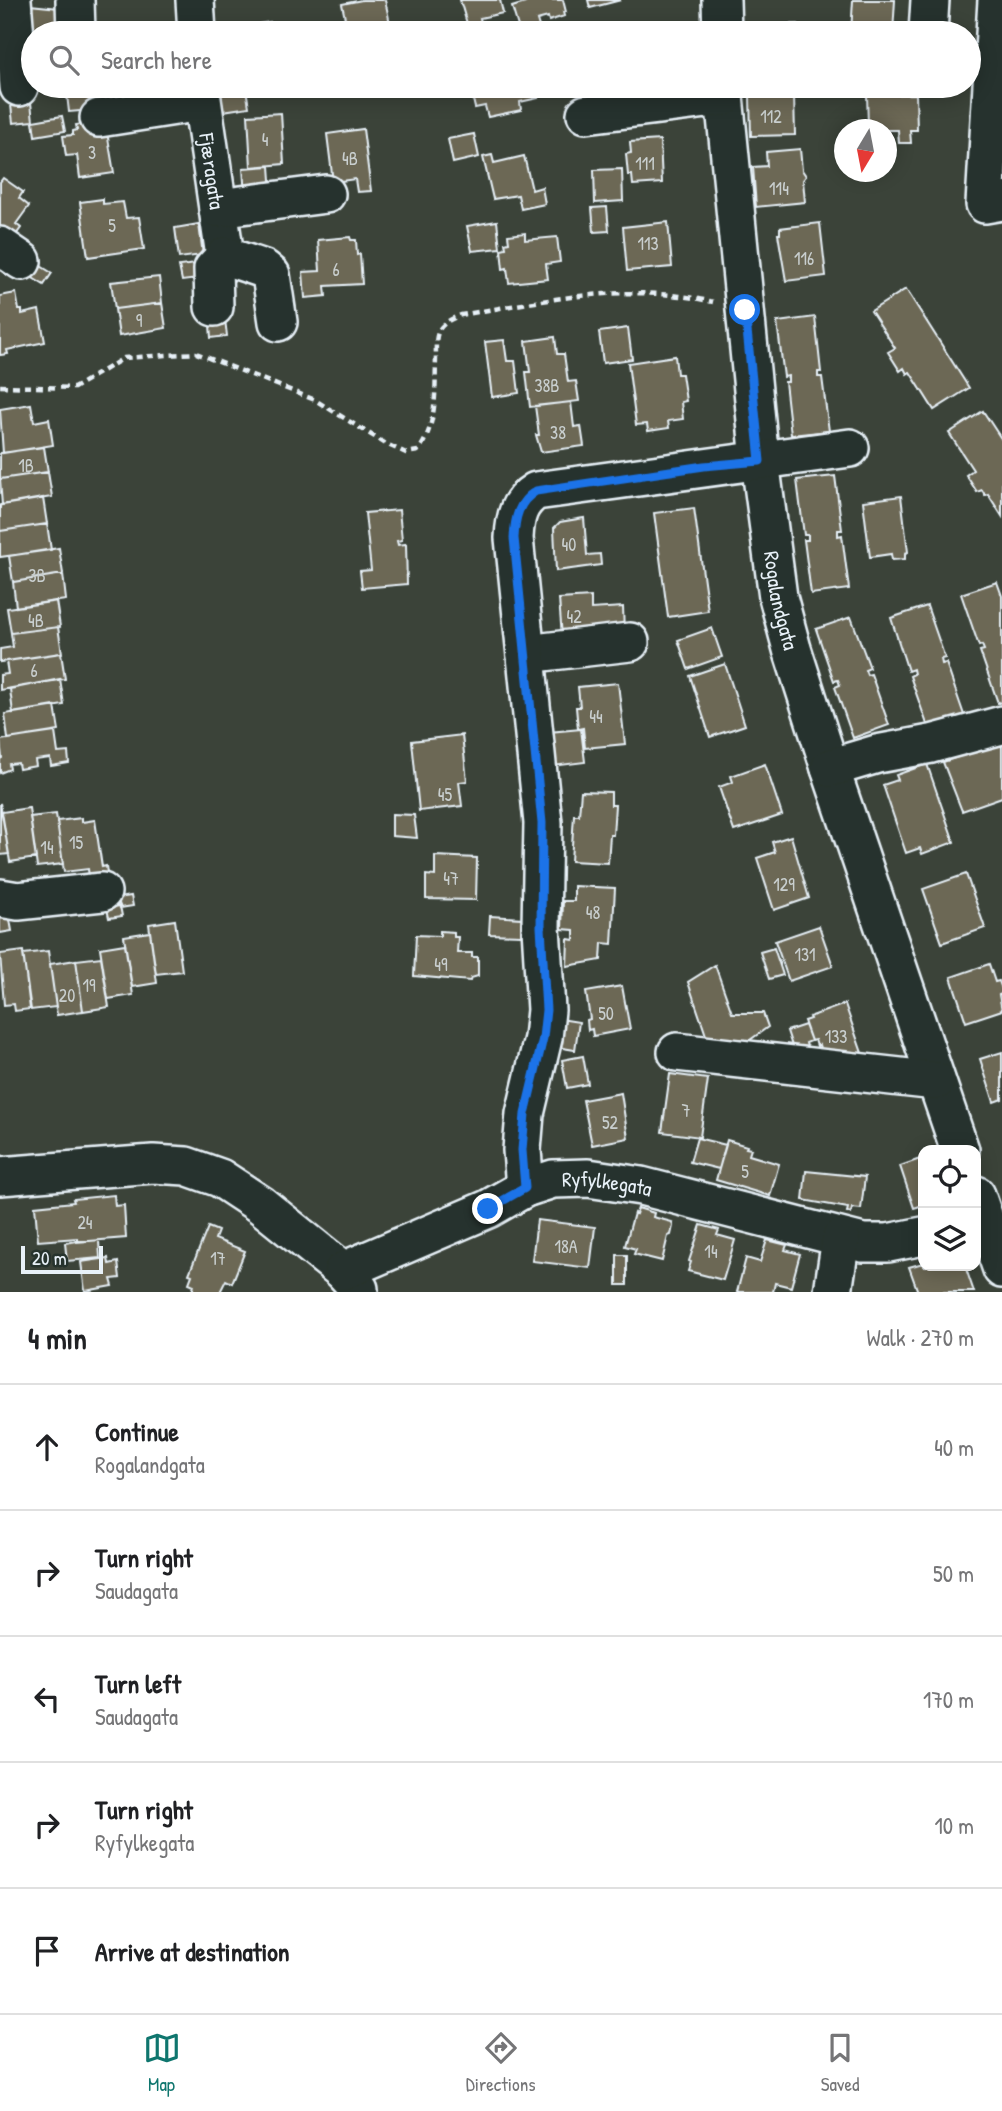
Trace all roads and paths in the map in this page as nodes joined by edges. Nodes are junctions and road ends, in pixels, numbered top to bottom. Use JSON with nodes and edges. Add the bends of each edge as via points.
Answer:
{"nodes":[{"id":1,"x":12,"y":0,"type":"edge"},
{"id":2,"x":75,"y":0,"type":"edge"},
{"id":3,"x":195,"y":0,"type":"edge"},
{"id":4,"x":721,"y":0,"type":"edge"},
{"id":5,"x":930,"y":0,"type":"edge"},
{"id":6,"x":997,"y":0,"type":"edge"},
{"id":7,"x":76,"y":21,"type":"edge"},
{"id":8,"x":196,"y":21,"type":"edge"},
{"id":9,"x":722,"y":21,"type":"edge"},
{"id":10,"x":929,"y":21,"type":"edge"},
{"id":11,"x":19,"y":87,"type":"dead end"},
{"id":12,"x":184,"y":98,"type":"edge"},
{"id":13,"x":202,"y":98,"type":"edge"},
{"id":14,"x":686,"y":98,"type":"edge"},
{"id":15,"x":724,"y":98,"type":"edge"},
{"id":16,"x":586,"y":114,"type":"dead end"},
{"id":17,"x":99,"y":118,"type":"dead end"},
{"id":18,"x":326,"y":194,"type":"dead end"},
{"id":19,"x":1002,"y":201,"type":"edge"},
{"id":20,"x":218,"y":208,"type":"junction"},
{"id":21,"x":225,"y":256,"type":"junction"},
{"id":22,"x":214,"y":307,"type":"dead end"},
{"id":23,"x":745,"y":310,"type":"junction"},
{"id":24,"x":278,"y":321,"type":"dead end"},
{"id":25,"x":0,"y":386,"type":"edge"},
{"id":26,"x":850,"y":448,"type":"dead end"},
{"id":27,"x":760,"y":461,"type":"junction"},
{"id":28,"x":630,"y":642,"type":"dead end"},
{"id":29,"x":526,"y":654,"type":"junction"},
{"id":30,"x":1002,"y":724,"type":"edge"},
{"id":31,"x":830,"y":768,"type":"junction"},
{"id":32,"x":102,"y":892,"type":"dead end"},
{"id":33,"x":0,"y":898,"type":"edge"},
{"id":34,"x":677,"y":1052,"type":"dead end"},
{"id":35,"x":936,"y":1081,"type":"junction"},
{"id":36,"x":958,"y":1145,"type":"edge"},
{"id":37,"x":0,"y":1176,"type":"edge"},
{"id":38,"x":525,"y":1188,"type":"junction"},
{"id":39,"x":984,"y":1211,"type":"edge"},
{"id":40,"x":918,"y":1237,"type":"edge"},
{"id":41,"x":841,"y":1238,"type":"junction"},
{"id":42,"x":1002,"y":1269,"type":"edge"},
{"id":43,"x":353,"y":1283,"type":"edge"},
{"id":44,"x":833,"y":1292,"type":"edge"}],
"edges":[{"from":1,"to":11,"type":"street"},
{"from":2,"to":7,"type":"street"},
{"from":3,"to":8,"type":"street"},
{"from":4,"to":9,"type":"street"},
{"from":5,"to":10,"type":"street"},
{"from":6,"to":19,"type":"street","via":[[985,204]]},
{"from":12,"to":17,"type":"street"},
{"from":13,"to":20,"type":"street","name":"Fjæragata"},
{"from":14,"to":16,"type":"street","name":"Rogalandgata"},
{"from":15,"to":23,"type":"street","name":"Rogalandgata"},
{"from":18,"to":20,"type":"street"},
{"from":20,"to":21,"type":"street","name":"Fjæragata"},
{"from":21,"to":22,"type":"street","via":[[213,269]]},
{"from":21,"to":24,"type":"street","via":[[271,275]]},
{"from":23,"to":25,"type":"path","via":[[691,297],[626,293],[546,300],[448,320],[436,340],[435,400],[426,441],[418,451],[406,453],[315,400],[195,353],[124,358],[74,388]]},
{"from":23,"to":27,"type":"street","name":"Rogalandgata"},
{"from":26,"to":27,"type":"street"},
{"from":27,"to":29,"type":"street","via":[[536,491],[525,498],[514,538]]},
{"from":27,"to":31,"type":"street","name":"Rogalandgata","via":[[778,597]]},
{"from":28,"to":29,"type":"street"},
{"from":29,"to":38,"type":"street","via":[[542,823],[546,1010],[525,1114]]},
{"from":30,"to":31,"type":"street"},
{"from":31,"to":35,"type":"street","name":"Rogalandgata"},
{"from":32,"to":33,"type":"street","via":[[18,901]]},
{"from":34,"to":35,"type":"street"},
{"from":35,"to":36,"type":"street","name":"Rogalandgata"},
{"from":37,"to":43,"type":"street","name":"Ryfylkegata","via":[[153,1164],[186,1166],[220,1178],[261,1205]]},
{"from":38,"to":41,"type":"street","name":"Ryfylkegata","via":[[553,1179],[588,1178],[641,1185]]},
{"from":38,"to":43,"type":"street","name":"Ryfylkegata"},
{"from":39,"to":42,"type":"street"},
{"from":40,"to":41,"type":"street","name":"Ryfylkegata","via":[[888,1244]]},
{"from":41,"to":44,"type":"street"}]}
